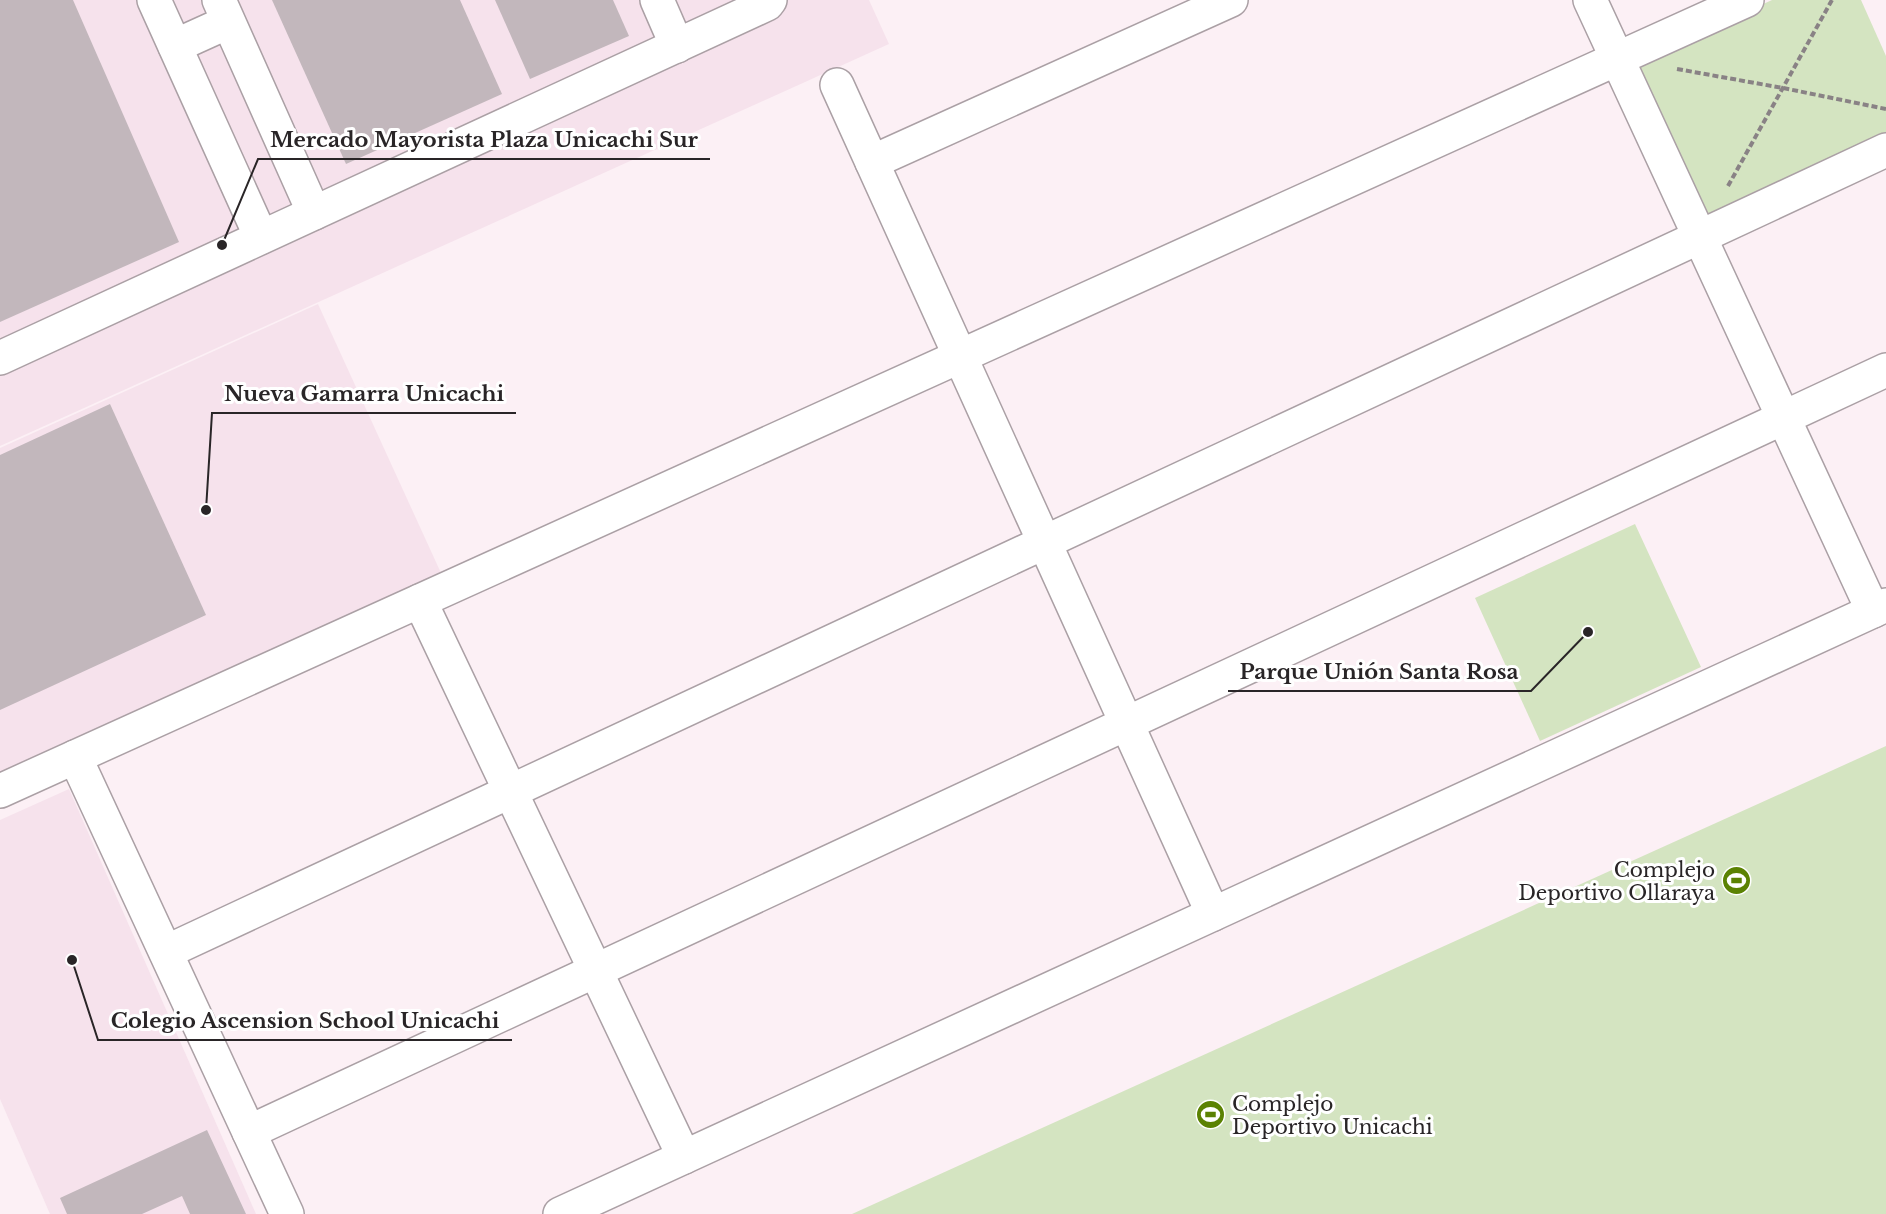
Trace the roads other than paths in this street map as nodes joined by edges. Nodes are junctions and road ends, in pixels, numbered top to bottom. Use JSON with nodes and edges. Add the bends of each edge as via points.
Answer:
{"nodes":[{"id":1,"x":154,"y":0,"type":"edge"},
{"id":2,"x":657,"y":0,"type":"edge"},
{"id":3,"x":770,"y":0,"type":"edge"},
{"id":4,"x":1231,"y":0,"type":"edge"},
{"id":5,"x":1590,"y":0,"type":"edge"},
{"id":6,"x":1747,"y":0,"type":"edge"},
{"id":7,"x":224,"y":11,"type":"edge"},
{"id":8,"x":175,"y":46,"type":"junction"},
{"id":9,"x":677,"y":46,"type":"junction"},
{"id":10,"x":1617,"y":59,"type":"junction"},
{"id":11,"x":837,"y":85,"type":"dead end"},
{"id":12,"x":1886,"y":150,"type":"edge"},
{"id":13,"x":872,"y":162,"type":"junction"},
{"id":14,"x":314,"y":213,"type":"junction"},
{"id":15,"x":261,"y":237,"type":"junction"},
{"id":16,"x":1700,"y":237,"type":"junction"},
{"id":17,"x":960,"y":357,"type":"junction"},
{"id":18,"x":0,"y":358,"type":"edge"},
{"id":19,"x":1886,"y":370,"type":"edge"},
{"id":20,"x":1784,"y":417,"type":"junction"},
{"id":21,"x":1044,"y":542,"type":"junction"},
{"id":22,"x":420,"y":601,"type":"junction"},
{"id":23,"x":1880,"y":608,"type":"edge"},
{"id":24,"x":1126,"y":723,"type":"junction"},
{"id":25,"x":75,"y":757,"type":"junction"},
{"id":26,"x":0,"y":791,"type":"edge"},
{"id":27,"x":510,"y":791,"type":"junction"},
{"id":28,"x":1213,"y":914,"type":"junction"},
{"id":29,"x":166,"y":952,"type":"junction"},
{"id":30,"x":596,"y":971,"type":"junction"},
{"id":31,"x":249,"y":1132,"type":"junction"},
{"id":32,"x":684,"y":1157,"type":"junction"},
{"id":33,"x":287,"y":1214,"type":"edge"},
{"id":34,"x":560,"y":1214,"type":"edge"}],
"edges":[{"from":1,"to":8,"type":"street"},
{"from":2,"to":9,"type":"street"},
{"from":3,"to":9,"type":"street"},
{"from":4,"to":13,"type":"street"},
{"from":5,"to":10,"type":"street"},
{"from":6,"to":10,"type":"street"},
{"from":7,"to":8,"type":"street"},
{"from":7,"to":14,"type":"street"},
{"from":8,"to":15,"type":"street"},
{"from":9,"to":14,"type":"street"},
{"from":10,"to":16,"type":"street"},
{"from":10,"to":17,"type":"street"},
{"from":11,"to":13,"type":"street"},
{"from":12,"to":16,"type":"street"},
{"from":13,"to":17,"type":"street"},
{"from":14,"to":15,"type":"street"},
{"from":15,"to":18,"type":"street"},
{"from":16,"to":20,"type":"street"},
{"from":16,"to":21,"type":"street"},
{"from":17,"to":21,"type":"street"},
{"from":17,"to":22,"type":"street"},
{"from":19,"to":20,"type":"street"},
{"from":20,"to":23,"type":"street"},
{"from":20,"to":24,"type":"street"},
{"from":21,"to":24,"type":"street"},
{"from":21,"to":27,"type":"street"},
{"from":22,"to":25,"type":"street"},
{"from":22,"to":27,"type":"street"},
{"from":23,"to":28,"type":"street"},
{"from":24,"to":28,"type":"street"},
{"from":24,"to":30,"type":"street"},
{"from":25,"to":26,"type":"street"},
{"from":25,"to":29,"type":"street"},
{"from":27,"to":29,"type":"street"},
{"from":27,"to":30,"type":"street"},
{"from":28,"to":32,"type":"street"},
{"from":29,"to":31,"type":"street"},
{"from":30,"to":31,"type":"street"},
{"from":30,"to":32,"type":"street"},
{"from":31,"to":33,"type":"street"},
{"from":32,"to":34,"type":"street"}]}
